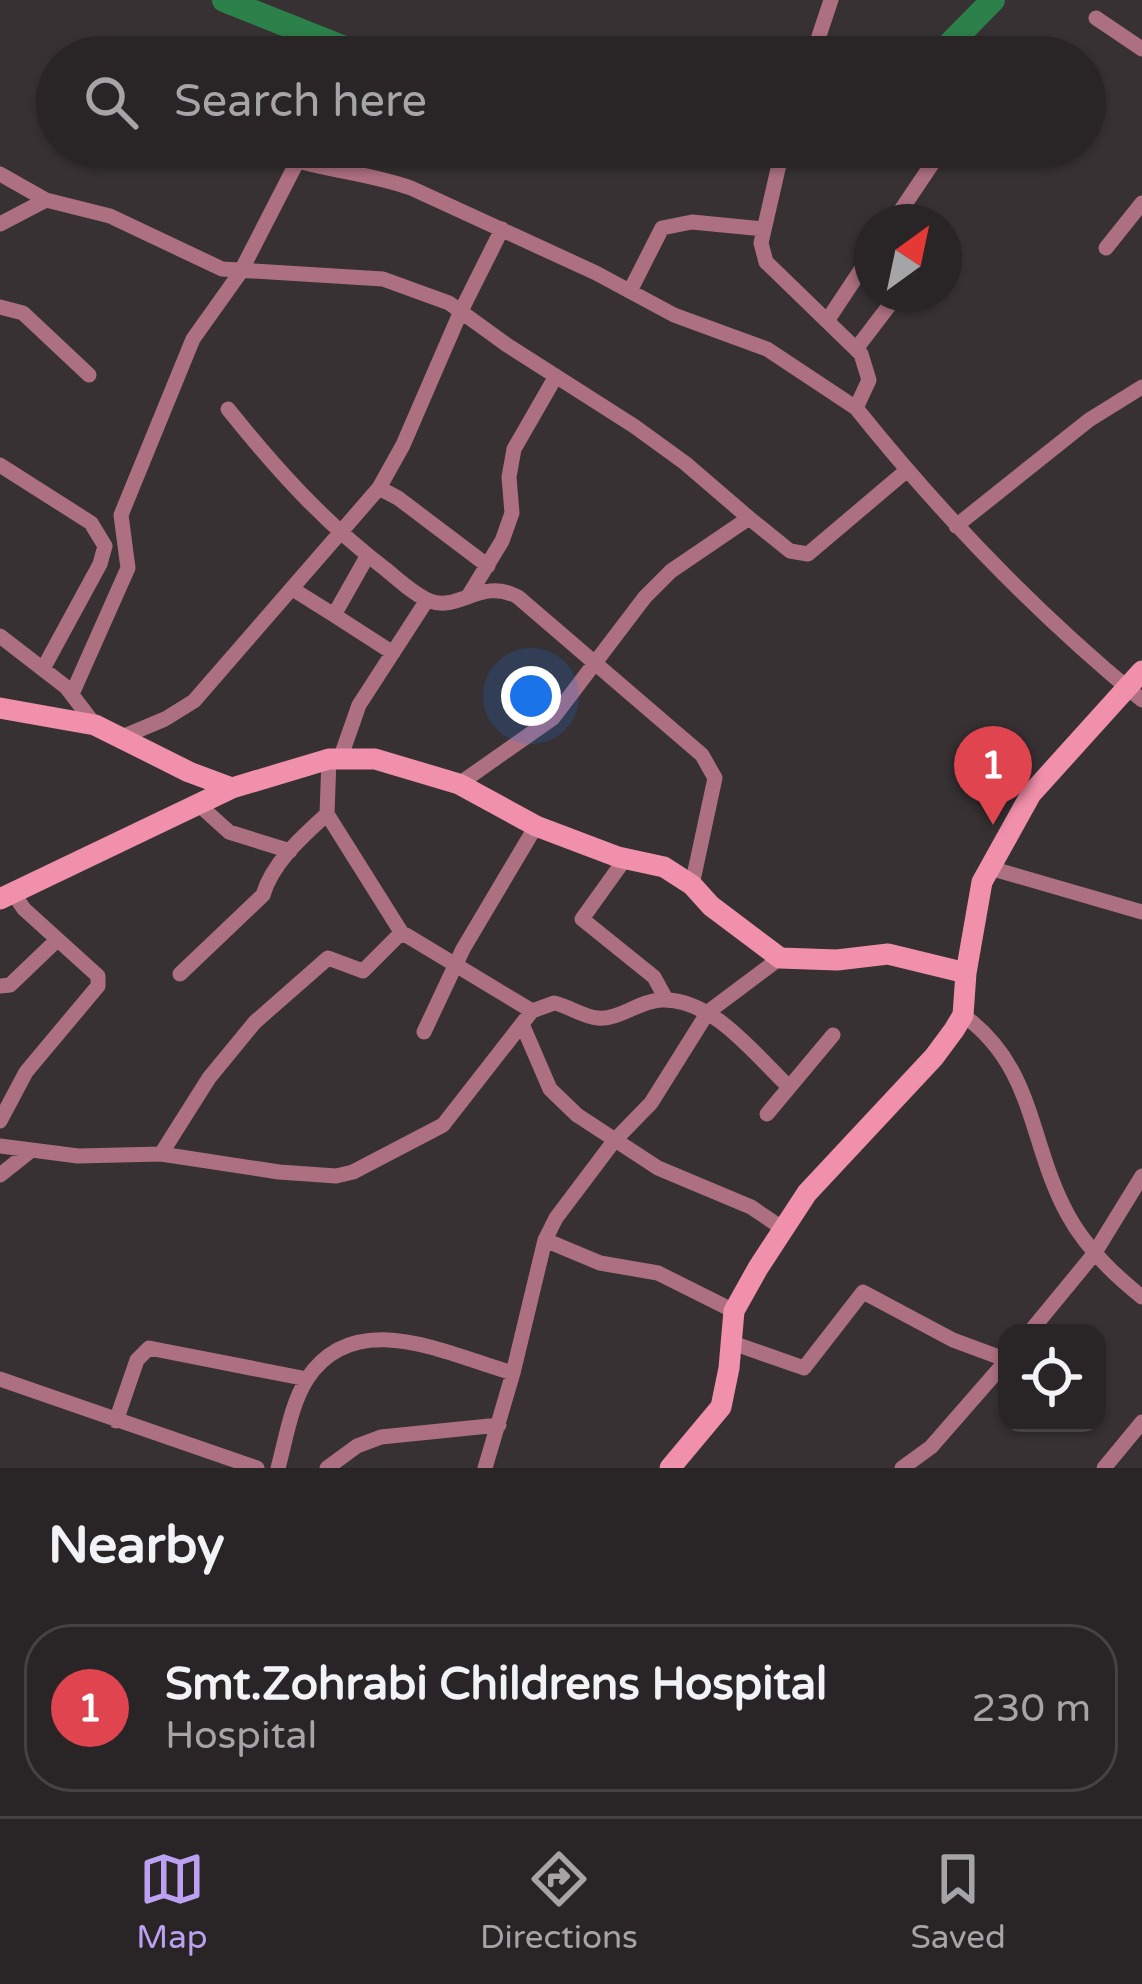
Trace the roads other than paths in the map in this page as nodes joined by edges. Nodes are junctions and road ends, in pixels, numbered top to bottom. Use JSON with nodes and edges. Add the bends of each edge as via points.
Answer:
{"nodes":[{"id":1,"x":831,"y":0,"type":"edge"},
{"id":2,"x":1096,"y":18,"type":"dead end"},
{"id":3,"x":819,"y":36,"type":"edge"},
{"id":4,"x":1142,"y":49,"type":"edge"},
{"id":5,"x":294,"y":168,"type":"edge"},
{"id":6,"x":326,"y":168,"type":"edge"},
{"id":7,"x":777,"y":168,"type":"edge"},
{"id":8,"x":929,"y":168,"type":"edge"},
{"id":9,"x":0,"y":174,"type":"edge"},
{"id":10,"x":46,"y":200,"type":"junction"},
{"id":11,"x":1142,"y":203,"type":"edge"},
{"id":12,"x":905,"y":204,"type":"edge"},
{"id":13,"x":0,"y":224,"type":"edge"},
{"id":14,"x":502,"y":229,"type":"junction"},
{"id":15,"x":764,"y":230,"type":"junction"},
{"id":16,"x":1106,"y":248,"type":"dead end"},
{"id":17,"x":240,"y":273,"type":"junction"},
{"id":18,"x":854,"y":281,"type":"edge"},
{"id":19,"x":630,"y":291,"type":"junction"},
{"id":20,"x":0,"y":307,"type":"edge"},
{"id":21,"x":461,"y":310,"type":"junction"},
{"id":22,"x":884,"y":312,"type":"edge"},
{"id":23,"x":827,"y":321,"type":"junction"},
{"id":24,"x":856,"y":349,"type":"junction"},
{"id":25,"x":89,"y":375,"type":"dead end"},
{"id":26,"x":556,"y":376,"type":"junction"},
{"id":27,"x":1139,"y":394,"type":"edge"},
{"id":28,"x":856,"y":408,"type":"junction"},
{"id":29,"x":229,"y":409,"type":"dead end"},
{"id":30,"x":0,"y":465,"type":"edge"},
{"id":31,"x":906,"y":471,"type":"junction"},
{"id":32,"x":379,"y":488,"type":"junction"},
{"id":33,"x":749,"y":518,"type":"junction"},
{"id":34,"x":956,"y":526,"type":"junction"},
{"id":35,"x":340,"y":535,"type":"junction"},
{"id":36,"x":368,"y":555,"type":"junction"},
{"id":37,"x":488,"y":566,"type":"junction"},
{"id":38,"x":294,"y":590,"type":"junction"},
{"id":39,"x":469,"y":595,"type":"junction"},
{"id":40,"x":428,"y":600,"type":"junction"},
{"id":41,"x":334,"y":615,"type":"junction"},
{"id":42,"x":0,"y":636,"type":"edge"},
{"id":43,"x":393,"y":652,"type":"junction"},
{"id":44,"x":596,"y":664,"type":"junction"},
{"id":45,"x":44,"y":667,"type":"junction"},
{"id":46,"x":1137,"y":686,"type":"edge"},
{"id":47,"x":72,"y":694,"type":"junction"},
{"id":48,"x":0,"y":708,"type":"edge"},
{"id":49,"x":95,"y":725,"type":"junction"},
{"id":50,"x":122,"y":737,"type":"junction"},
{"id":51,"x":334,"y":759,"type":"junction"},
{"id":52,"x":459,"y":784,"type":"junction"},
{"id":53,"x":232,"y":788,"type":"junction"},
{"id":54,"x":198,"y":804,"type":"junction"},
{"id":55,"x":327,"y":814,"type":"junction"},
{"id":56,"x":536,"y":826,"type":"junction"},
{"id":57,"x":290,"y":851,"type":"junction"},
{"id":58,"x":625,"y":859,"type":"junction"},
{"id":59,"x":990,"y":868,"type":"junction"},
{"id":60,"x":692,"y":885,"type":"junction"},
{"id":61,"x":6,"y":896,"type":"edge"},
{"id":62,"x":1142,"y":912,"type":"edge"},
{"id":63,"x":403,"y":935,"type":"junction"},
{"id":64,"x":57,"y":940,"type":"junction"},
{"id":65,"x":780,"y":958,"type":"junction"},
{"id":66,"x":455,"y":966,"type":"junction"},
{"id":67,"x":966,"y":973,"type":"junction"},
{"id":68,"x":180,"y":974,"type":"dead end"},
{"id":69,"x":0,"y":986,"type":"edge"},
{"id":70,"x":666,"y":999,"type":"junction"},
{"id":71,"x":708,"y":1012,"type":"junction"},
{"id":72,"x":963,"y":1015,"type":"junction"},
{"id":73,"x":527,"y":1018,"type":"junction"},
{"id":74,"x":424,"y":1032,"type":"dead end"},
{"id":75,"x":833,"y":1035,"type":"dead end"},
{"id":76,"x":789,"y":1087,"type":"junction"},
{"id":77,"x":767,"y":1114,"type":"dead end"},
{"id":78,"x":0,"y":1121,"type":"edge"},
{"id":79,"x":614,"y":1141,"type":"junction"},
{"id":80,"x":0,"y":1146,"type":"edge"},
{"id":81,"x":28,"y":1152,"type":"junction"},
{"id":82,"x":161,"y":1154,"type":"junction"},
{"id":83,"x":0,"y":1175,"type":"edge"},
{"id":84,"x":1142,"y":1176,"type":"edge"},
{"id":85,"x":782,"y":1228,"type":"junction"},
{"id":86,"x":545,"y":1240,"type":"junction"},
{"id":87,"x":1094,"y":1254,"type":"junction"},
{"id":88,"x":1142,"y":1297,"type":"edge"},
{"id":89,"x":734,"y":1311,"type":"junction"},
{"id":90,"x":1036,"y":1324,"type":"edge"},
{"id":91,"x":730,"y":1342,"type":"junction"},
{"id":92,"x":998,"y":1357,"type":"edge"},
{"id":93,"x":998,"y":1370,"type":"edge"},
{"id":94,"x":513,"y":1373,"type":"junction"},
{"id":95,"x":0,"y":1379,"type":"edge"},
{"id":96,"x":307,"y":1379,"type":"junction"},
{"id":97,"x":116,"y":1421,"type":"junction"},
{"id":98,"x":1142,"y":1422,"type":"edge"},
{"id":99,"x":499,"y":1425,"type":"junction"},
{"id":100,"x":920,"y":1455,"type":"junction"},
{"id":101,"x":680,"y":1466,"type":"edge"},
{"id":102,"x":257,"y":1468,"type":"edge"},
{"id":103,"x":278,"y":1468,"type":"edge"},
{"id":104,"x":327,"y":1468,"type":"edge"},
{"id":105,"x":485,"y":1468,"type":"edge"},
{"id":106,"x":902,"y":1468,"type":"edge"},
{"id":107,"x":937,"y":1468,"type":"edge"},
{"id":108,"x":1104,"y":1468,"type":"edge"}],
"edges":[{"from":1,"to":3,"type":"street"},
{"from":2,"to":4,"type":"street"},
{"from":5,"to":17,"type":"street"},
{"from":6,"to":14,"type":"street","via":[[383,178]]},
{"from":7,"to":15,"type":"street"},
{"from":8,"to":12,"type":"street"},
{"from":9,"to":10,"type":"street"},
{"from":10,"to":13,"type":"street"},
{"from":10,"to":17,"type":"street","via":[[110,216]]},
{"from":11,"to":16,"type":"street"},
{"from":14,"to":19,"type":"street"},
{"from":14,"to":21,"type":"street"},
{"from":15,"to":19,"type":"street","via":[[692,222],[662,228]]},
{"from":15,"to":23,"type":"street","via":[[766,262]]},
{"from":17,"to":21,"type":"street","via":[[383,279]]},
{"from":17,"to":47,"type":"street","via":[[193,339],[121,515],[128,568]]},
{"from":18,"to":23,"type":"street"},
{"from":19,"to":28,"type":"street","via":[[767,349]]},
{"from":20,"to":25,"type":"street","via":[[23,313]]},
{"from":21,"to":26,"type":"street"},
{"from":21,"to":32,"type":"street"},
{"from":22,"to":24,"type":"street"},
{"from":23,"to":24,"type":"street"},
{"from":24,"to":28,"type":"street","via":[[868,380]]},
{"from":26,"to":33,"type":"street"},
{"from":26,"to":37,"type":"street","via":[[514,449],[512,513]]},
{"from":27,"to":34,"type":"street","via":[[1089,420]]},
{"from":28,"to":31,"type":"street"},
{"from":29,"to":35,"type":"street"},
{"from":30,"to":45,"type":"street","via":[[91,523],[105,546]]},
{"from":31,"to":33,"type":"street","via":[[808,554]]},
{"from":31,"to":34,"type":"street"},
{"from":32,"to":35,"type":"street"},
{"from":32,"to":37,"type":"street"},
{"from":33,"to":44,"type":"street","via":[[671,571]]},
{"from":34,"to":46,"type":"street"},
{"from":35,"to":36,"type":"street"},
{"from":35,"to":38,"type":"street"},
{"from":36,"to":40,"type":"street"},
{"from":36,"to":41,"type":"street"},
{"from":37,"to":39,"type":"street"},
{"from":38,"to":41,"type":"street"},
{"from":38,"to":50,"type":"street","via":[[194,701]]},
{"from":39,"to":40,"type":"street"},
{"from":39,"to":44,"type":"street","via":[[508,591]]},
{"from":40,"to":43,"type":"street"},
{"from":41,"to":43,"type":"street"},
{"from":42,"to":45,"type":"street"},
{"from":43,"to":51,"type":"street"},
{"from":44,"to":52,"type":"street","via":[[553,718]]},
{"from":44,"to":60,"type":"street","via":[[712,769],[714,793]]},
{"from":45,"to":47,"type":"street"},
{"from":46,"to":59,"type":"street","via":[[1031,794]]},
{"from":47,"to":49,"type":"street"},
{"from":48,"to":49,"type":"street"},
{"from":49,"to":50,"type":"street"},
{"from":50,"to":53,"type":"street"},
{"from":51,"to":52,"type":"street","via":[[375,759]]},
{"from":51,"to":53,"type":"street"},
{"from":51,"to":55,"type":"street"},
{"from":52,"to":56,"type":"street"},
{"from":53,"to":54,"type":"street"},
{"from":54,"to":57,"type":"street","via":[[229,832]]},
{"from":54,"to":61,"type":"street"},
{"from":55,"to":57,"type":"street"},
{"from":55,"to":63,"type":"street"},
{"from":56,"to":58,"type":"street"},
{"from":56,"to":66,"type":"street"},
{"from":57,"to":68,"type":"street","via":[[263,895]]},
{"from":58,"to":60,"type":"street","via":[[664,867]]},
{"from":58,"to":70,"type":"street","via":[[582,919],[654,977]]},
{"from":59,"to":62,"type":"street"},
{"from":59,"to":67,"type":"street"},
{"from":60,"to":65,"type":"street"},
{"from":61,"to":64,"type":"street"},
{"from":63,"to":66,"type":"street"},
{"from":63,"to":82,"type":"street","via":[[363,971],[328,958],[255,1022]]},
{"from":64,"to":69,"type":"street"},
{"from":64,"to":78,"type":"street","via":[[98,976],[98,986],[26,1072]]},
{"from":65,"to":67,"type":"street","via":[[888,954]]},
{"from":65,"to":71,"type":"street"},
{"from":66,"to":73,"type":"street"},
{"from":66,"to":74,"type":"street"},
{"from":67,"to":72,"type":"street"},
{"from":70,"to":71,"type":"street"},
{"from":70,"to":73,"type":"street","via":[[607,1018],[554,1003]]},
{"from":71,"to":76,"type":"street"},
{"from":71,"to":79,"type":"street","via":[[651,1103]]},
{"from":72,"to":85,"type":"street"},
{"from":72,"to":87,"type":"street","via":[[1015,1072],[1057,1192]]},
{"from":73,"to":79,"type":"street","via":[[550,1090]]},
{"from":73,"to":82,"type":"street","via":[[442,1125],[353,1172],[279,1172]]},
{"from":75,"to":76,"type":"street"},
{"from":76,"to":77,"type":"street"},
{"from":79,"to":85,"type":"street"},
{"from":79,"to":86,"type":"street"},
{"from":80,"to":81,"type":"street"},
{"from":81,"to":82,"type":"street"},
{"from":81,"to":83,"type":"street"},
{"from":84,"to":87,"type":"street"},
{"from":85,"to":89,"type":"street"},
{"from":86,"to":89,"type":"street","via":[[600,1263],[658,1273]]},
{"from":86,"to":94,"type":"street"},
{"from":87,"to":88,"type":"street"},
{"from":87,"to":90,"type":"street"},
{"from":89,"to":91,"type":"street"},
{"from":91,"to":92,"type":"street","via":[[804,1368],[862,1292]]},
{"from":91,"to":101,"type":"street","via":[[721,1407]]},
{"from":93,"to":100,"type":"street"},
{"from":94,"to":96,"type":"street","via":[[369,1337],[329,1356]]},
{"from":94,"to":99,"type":"street"},
{"from":95,"to":97,"type":"street"},
{"from":96,"to":97,"type":"street","via":[[149,1348]]},
{"from":96,"to":103,"type":"street"},
{"from":97,"to":102,"type":"street"},
{"from":98,"to":108,"type":"street"},
{"from":99,"to":104,"type":"street","via":[[381,1437]]},
{"from":99,"to":105,"type":"street"},
{"from":100,"to":106,"type":"street"},
{"from":100,"to":107,"type":"street"}]}
